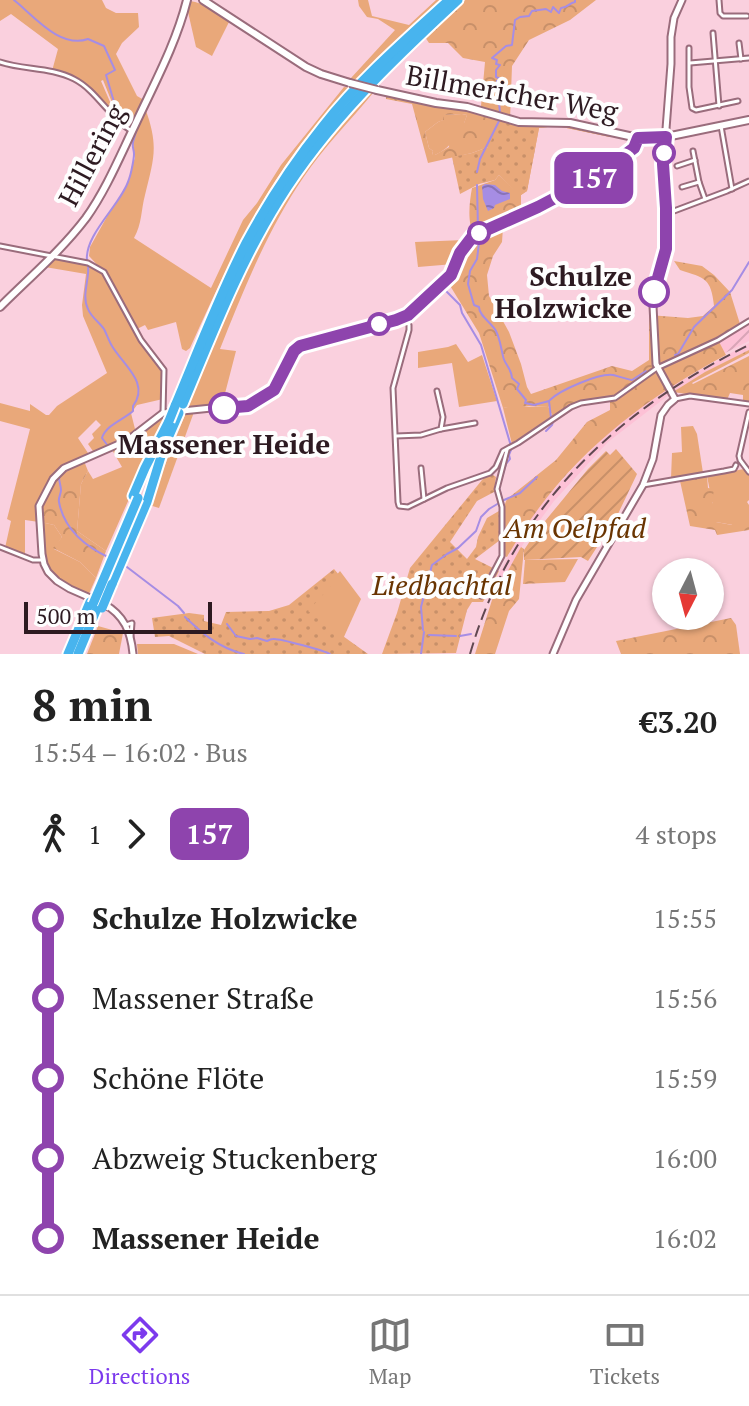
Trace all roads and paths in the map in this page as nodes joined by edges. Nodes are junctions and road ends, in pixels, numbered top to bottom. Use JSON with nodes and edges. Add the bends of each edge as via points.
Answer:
{"nodes":[{"id":1,"x":187,"y":0,"type":"edge"},
{"id":2,"x":203,"y":0,"type":"edge"},
{"id":3,"x":449,"y":0,"type":"edge"},
{"id":4,"x":458,"y":0,"type":"edge"},
{"id":5,"x":682,"y":0,"type":"edge"},
{"id":6,"x":719,"y":0,"type":"edge"},
{"id":7,"x":747,"y":16,"type":"dead end"},
{"id":8,"x":713,"y":33,"type":"dead end"},
{"id":9,"x":739,"y":43,"type":"dead end"},
{"id":10,"x":689,"y":48,"type":"dead end"},
{"id":11,"x":749,"y":58,"type":"edge"},
{"id":12,"x":741,"y":59,"type":"junction"},
{"id":13,"x":715,"y":61,"type":"junction"},
{"id":14,"x":0,"y":62,"type":"edge"},
{"id":15,"x":690,"y":63,"type":"junction"},
{"id":16,"x":738,"y":101,"type":"dead end"},
{"id":17,"x":719,"y":106,"type":"junction"},
{"id":18,"x":749,"y":120,"type":"edge"},
{"id":19,"x":721,"y":125,"type":"junction"},
{"id":20,"x":132,"y":131,"type":"junction"},
{"id":21,"x":666,"y":137,"type":"junction"},
{"id":22,"x":638,"y":138,"type":"junction"},
{"id":23,"x":693,"y":151,"type":"dead end"},
{"id":24,"x":695,"y":160,"type":"junction"},
{"id":25,"x":677,"y":166,"type":"dead end"},
{"id":26,"x":749,"y":181,"type":"edge"},
{"id":27,"x":699,"y":182,"type":"junction"},
{"id":28,"x":682,"y":187,"type":"dead end"},
{"id":29,"x":732,"y":189,"type":"junction"},
{"id":30,"x":705,"y":199,"type":"junction"},
{"id":31,"x":666,"y":214,"type":"junction"},
{"id":32,"x":0,"y":246,"type":"edge"},
{"id":33,"x":52,"y":255,"type":"junction"},
{"id":34,"x":0,"y":307,"type":"edge"},
{"id":35,"x":404,"y":317,"type":"junction"},
{"id":36,"x":749,"y":321,"type":"edge"},
{"id":37,"x":657,"y":368,"type":"junction"},
{"id":38,"x":437,"y":391,"type":"dead end"},
{"id":39,"x":675,"y":399,"type":"junction"},
{"id":40,"x":749,"y":404,"type":"edge"},
{"id":41,"x":179,"y":405,"type":"junction"},
{"id":42,"x":749,"y":412,"type":"edge"},
{"id":43,"x":169,"y":418,"type":"junction"},
{"id":44,"x":475,"y":423,"type":"dead end"},
{"id":45,"x":441,"y":429,"type":"junction"},
{"id":46,"x":396,"y":436,"type":"junction"},
{"id":47,"x":506,"y":450,"type":"junction"},
{"id":48,"x":736,"y":465,"type":"dead end"},
{"id":49,"x":421,"y":468,"type":"dead end"},
{"id":50,"x":749,"y":472,"type":"edge"},
{"id":51,"x":643,"y":485,"type":"junction"},
{"id":52,"x":140,"y":499,"type":"junction"},
{"id":53,"x":424,"y":499,"type":"junction"},
{"id":54,"x":0,"y":547,"type":"edge"},
{"id":55,"x":43,"y":560,"type":"junction"},
{"id":56,"x":481,"y":596,"type":"dead end"},
{"id":57,"x":96,"y":605,"type":"junction"},
{"id":58,"x":76,"y":654,"type":"edge"},
{"id":59,"x":133,"y":654,"type":"edge"},
{"id":60,"x":553,"y":654,"type":"edge"}],
"edges":[{"from":1,"to":20,"type":"main road","name":"Hillering"},
{"from":2,"to":22,"type":"main road","name":"Billmericher Weg","bridge":true,"via":[[321,74],[519,122],[570,123]]},
{"from":3,"to":41,"type":"highway","via":[[344,101],[285,179],[220,298]]},
{"from":4,"to":41,"type":"highway","via":[[372,82],[290,182],[252,247]]},
{"from":5,"to":21,"type":"street","via":[[672,28]]},
{"from":6,"to":7,"type":"street","via":[[723,16]]},
{"from":8,"to":13,"type":"street"},
{"from":9,"to":12,"type":"street"},
{"from":10,"to":15,"type":"street"},
{"from":11,"to":12,"type":"street"},
{"from":12,"to":13,"type":"street"},
{"from":13,"to":15,"type":"street"},
{"from":13,"to":17,"type":"street"},
{"from":14,"to":20,"type":"street","via":[[76,80]]},
{"from":15,"to":17,"type":"street","via":[[691,107]]},
{"from":16,"to":17,"type":"street"},
{"from":18,"to":19,"type":"main road","name":"Billmericher Weg"},
{"from":19,"to":21,"type":"main road","name":"Billmericher Weg"},
{"from":19,"to":29,"type":"street"},
{"from":20,"to":33,"type":"main road","name":"Hillering","via":[[95,203]]},
{"from":21,"to":22,"type":"main road","name":"Billmericher Weg"},
{"from":21,"to":31,"type":"street"},
{"from":22,"to":35,"type":"street","via":[[634,148],[597,176],[473,236],[451,275]]},
{"from":23,"to":24,"type":"street"},
{"from":24,"to":25,"type":"street"},
{"from":24,"to":27,"type":"street"},
{"from":26,"to":29,"type":"street"},
{"from":27,"to":28,"type":"street"},
{"from":27,"to":30,"type":"street"},
{"from":29,"to":30,"type":"street"},
{"from":30,"to":31,"type":"street"},
{"from":31,"to":37,"type":"street","via":[[666,249],[653,300]]},
{"from":32,"to":33,"type":"street"},
{"from":33,"to":34,"type":"main road","name":"Hillering"},
{"from":33,"to":43,"type":"street","via":[[104,272],[164,370]]},
{"from":35,"to":43,"type":"street","via":[[300,346],[277,388],[248,406]]},
{"from":35,"to":46,"type":"street","via":[[410,327],[394,384]]},
{"from":36,"to":37,"type":"street"},
{"from":37,"to":39,"type":"street"},
{"from":37,"to":47,"type":"street","via":[[615,398],[571,407]]},
{"from":38,"to":45,"type":"street"},
{"from":39,"to":40,"type":"street","via":[[690,396]]},
{"from":39,"to":51,"type":"street","via":[[661,415]]},
{"from":41,"to":43,"type":"highway","bridge":true},
{"from":42,"to":50,"type":"street","via":[[739,456]]},
{"from":43,"to":52,"type":"highway","via":[[149,459]]},
{"from":43,"to":52,"type":"highway","via":[[163,450]]},
{"from":43,"to":55,"type":"street","via":[[71,464],[53,479],[39,509]]},
{"from":44,"to":45,"type":"street"},
{"from":45,"to":46,"type":"street"},
{"from":46,"to":53,"type":"street","via":[[399,506]]},
{"from":47,"to":53,"type":"street","via":[[490,473]]},
{"from":47,"to":56,"type":"street","via":[[497,489],[502,556]]},
{"from":48,"to":51,"type":"street"},
{"from":49,"to":53,"type":"street"},
{"from":51,"to":60,"type":"street","via":[[576,600]]},
{"from":52,"to":57,"type":"highway","bridge":true},
{"from":52,"to":57,"type":"highway","bridge":true},
{"from":54,"to":55,"type":"street"},
{"from":55,"to":59,"type":"street","via":[[57,581],[117,613],[131,636]]},
{"from":57,"to":58,"type":"highway"},
{"from":57,"to":58,"type":"highway"}]}
